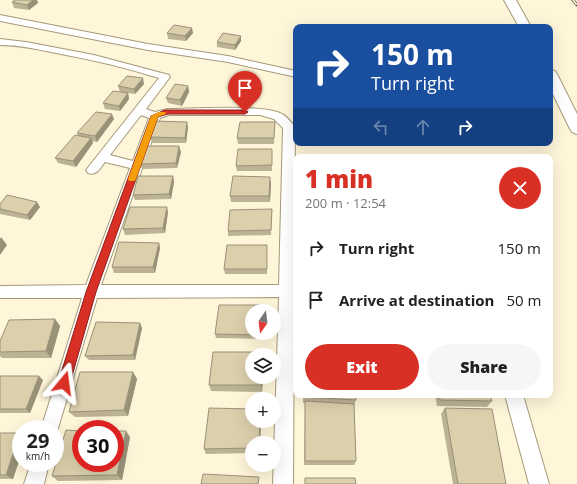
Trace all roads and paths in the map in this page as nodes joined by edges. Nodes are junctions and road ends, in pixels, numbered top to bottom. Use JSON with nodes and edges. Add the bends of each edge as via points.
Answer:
{"nodes":[{"id":1,"x":510,"y":0,"type":"edge"},
{"id":2,"x":0,"y":18,"type":"edge"},
{"id":3,"x":523,"y":24,"type":"edge"},
{"id":4,"x":0,"y":42,"type":"edge"},
{"id":5,"x":293,"y":73,"type":"edge"},
{"id":6,"x":553,"y":80,"type":"edge"},
{"id":7,"x":138,"y":110,"type":"junction"},
{"id":8,"x":155,"y":116,"type":"junction"},
{"id":9,"x":577,"y":129,"type":"edge"},
{"id":10,"x":102,"y":157,"type":"junction"},
{"id":11,"x":137,"y":166,"type":"junction"},
{"id":12,"x":92,"y":170,"type":"dead end"},
{"id":13,"x":0,"y":292,"type":"edge"},
{"id":14,"x":91,"y":292,"type":"junction"},
{"id":15,"x":291,"y":292,"type":"edge"},
{"id":16,"x":515,"y":398,"type":"edge"},
{"id":17,"x":53,"y":420,"type":"edge"},
{"id":18,"x":37,"y":472,"type":"edge"},
{"id":19,"x":34,"y":484,"type":"edge"},
{"id":20,"x":283,"y":484,"type":"edge"},
{"id":21,"x":539,"y":484,"type":"edge"}],
"edges":[{"from":1,"to":3,"type":"street"},
{"from":2,"to":5,"type":"street"},
{"from":4,"to":7,"type":"street","via":[[72,52],[165,77]]},
{"from":6,"to":9,"type":"street"},
{"from":7,"to":8,"type":"street"},
{"from":7,"to":10,"type":"street"},
{"from":8,"to":11,"type":"street"},
{"from":8,"to":15,"type":"street","via":[[168,112],[260,112],[278,116],[289,127]]},
{"from":10,"to":11,"type":"street"},
{"from":10,"to":12,"type":"street"},
{"from":11,"to":14,"type":"street"},
{"from":13,"to":14,"type":"street"},
{"from":14,"to":15,"type":"street"},
{"from":14,"to":17,"type":"street"},
{"from":15,"to":20,"type":"street","via":[[285,316]]},
{"from":16,"to":21,"type":"street"},
{"from":18,"to":19,"type":"street"}]}
